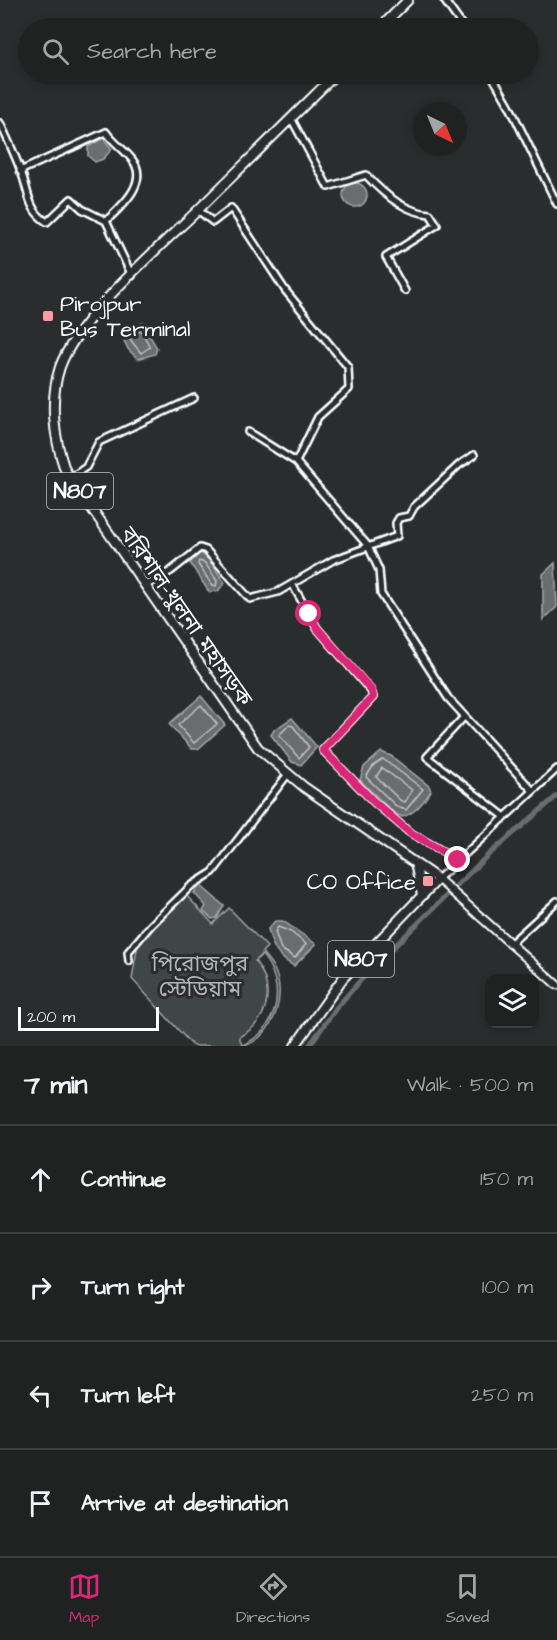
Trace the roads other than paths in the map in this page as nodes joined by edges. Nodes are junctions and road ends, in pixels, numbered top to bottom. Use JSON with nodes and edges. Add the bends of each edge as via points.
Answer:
{"nodes":[{"id":1,"x":408,"y":0,"type":"edge"},
{"id":2,"x":444,"y":0,"type":"edge"},
{"id":3,"x":390,"y":18,"type":"edge"},
{"id":4,"x":457,"y":18,"type":"edge"},
{"id":5,"x":326,"y":84,"type":"edge"},
{"id":6,"x":496,"y":84,"type":"edge"},
{"id":7,"x":291,"y":118,"type":"junction"},
{"id":8,"x":0,"y":123,"type":"edge"},
{"id":9,"x":20,"y":171,"type":"junction"},
{"id":10,"x":557,"y":204,"type":"edge"},
{"id":11,"x":198,"y":210,"type":"junction"},
{"id":12,"x":106,"y":221,"type":"junction"},
{"id":13,"x":132,"y":276,"type":"junction"},
{"id":14,"x":405,"y":291,"type":"dead end"},
{"id":15,"x":194,"y":398,"type":"dead end"},
{"id":16,"x":248,"y":432,"type":"dead end"},
{"id":17,"x":474,"y":455,"type":"dead end"},
{"id":18,"x":296,"y":462,"type":"junction"},
{"id":19,"x":70,"y":478,"type":"junction"},
{"id":20,"x":368,"y":546,"type":"junction"},
{"id":21,"x":292,"y":584,"type":"junction"},
{"id":22,"x":145,"y":586,"type":"junction"},
{"id":23,"x":464,"y":717,"type":"junction"},
{"id":24,"x":557,"y":769,"type":"edge"},
{"id":25,"x":288,"y":774,"type":"junction"},
{"id":26,"x":533,"y":791,"type":"junction"},
{"id":27,"x":505,"y":817,"type":"junction"},
{"id":28,"x":458,"y":860,"type":"junction"},
{"id":29,"x":415,"y":863,"type":"junction"},
{"id":30,"x":438,"y":879,"type":"junction"},
{"id":31,"x":422,"y":895,"type":"junction"},
{"id":32,"x":557,"y":900,"type":"edge"},
{"id":33,"x":510,"y":945,"type":"junction"},
{"id":34,"x":129,"y":961,"type":"dead end"},
{"id":35,"x":557,"y":985,"type":"edge"},
{"id":36,"x":295,"y":1046,"type":"edge"}],
"edges":[{"from":1,"to":3,"type":"highway"},
{"from":2,"to":4,"type":"street"},
{"from":5,"to":7,"type":"highway","name":"বরিশাল-খুলনা মহাসড়ক","number":"N807"},
{"from":6,"to":10,"type":"street"},
{"from":7,"to":11,"type":"highway","name":"বরিশাল-খুলনা মহাসড়ক","number":"N807"},
{"from":7,"to":14,"type":"street","via":[[328,187],[366,175],[383,194],[430,214],[437,225],[386,257]]},
{"from":8,"to":9,"type":"street"},
{"from":9,"to":12,"type":"street","via":[[28,199],[47,222],[71,199]]},
{"from":9,"to":12,"type":"street","via":[[106,132],[132,158],[138,174],[133,192]]},
{"from":11,"to":13,"type":"highway","name":"বরিশাল-খুলনা মহাসড়ক","number":"N807"},
{"from":11,"to":18,"type":"street","via":[[213,222],[231,208],[285,290],[348,367],[349,389],[318,417]]},
{"from":12,"to":13,"type":"street"},
{"from":13,"to":19,"type":"highway","name":"বরিশাল-খুলনা মহাসড়ক","number":"N807","via":[[75,336],[60,369],[54,410],[56,443]]},
{"from":15,"to":19,"type":"street","via":[[99,442],[86,467]]},
{"from":16,"to":18,"type":"street"},
{"from":17,"to":20,"type":"street","via":[[414,507],[409,516],[399,518],[397,536]]},
{"from":18,"to":20,"type":"street"},
{"from":19,"to":22,"type":"highway","name":"বরিশাল-খুলনা মহাসড়ক","number":"N807"},
{"from":20,"to":21,"type":"street","via":[[316,568]]},
{"from":20,"to":23,"type":"street","via":[[379,570],[381,594]]},
{"from":21,"to":22,"type":"street","via":[[265,597],[250,599],[200,548]]},
{"from":21,"to":28,"type":"street","via":[[317,628],[372,691],[373,697],[323,750],[409,832]]},
{"from":22,"to":25,"type":"highway","name":"বরিশাল-খুলনা মহাসড়ক","number":"N807","via":[[258,748]]},
{"from":23,"to":26,"type":"street"},
{"from":23,"to":27,"type":"street","via":[[427,757]]},
{"from":24,"to":26,"type":"street"},
{"from":25,"to":29,"type":"highway","name":"বরিশাল-খুলনা মহাসড়ক","number":"N807"},
{"from":25,"to":34,"type":"street","via":[[213,872],[191,886],[128,952]]},
{"from":26,"to":27,"type":"street"},
{"from":27,"to":28,"type":"street"},
{"from":28,"to":30,"type":"street"},
{"from":29,"to":30,"type":"highway","name":"বরিশাল-খুলনা মহাসড়ক","number":"N807"},
{"from":29,"to":31,"type":"highway"},
{"from":30,"to":31,"type":"highway","number":"N807"},
{"from":30,"to":33,"type":"main road"},
{"from":31,"to":36,"type":"highway","number":"N807","via":[[343,978]]},
{"from":32,"to":33,"type":"street"},
{"from":33,"to":35,"type":"main road"}]}
